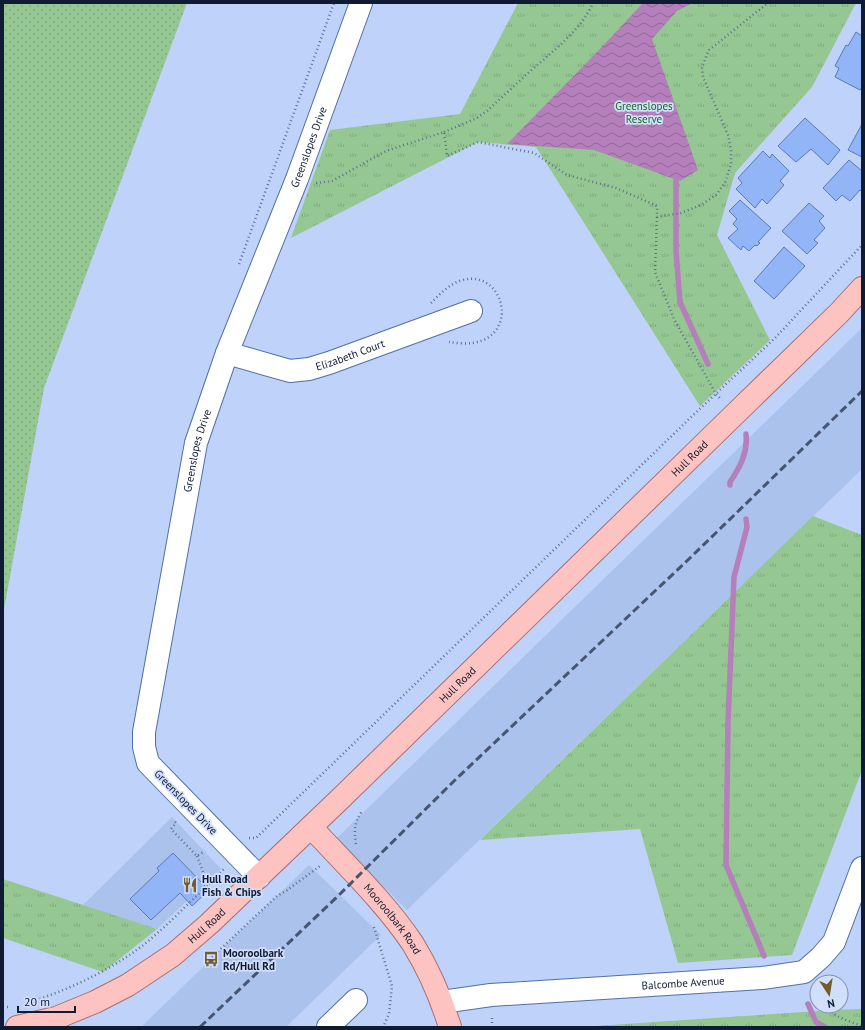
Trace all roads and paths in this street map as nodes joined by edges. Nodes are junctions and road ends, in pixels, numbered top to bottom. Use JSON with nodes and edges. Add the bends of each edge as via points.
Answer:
{"nodes":[{"id":1,"x":361,"y":3,"type":"edge"},
{"id":2,"x":593,"y":3,"type":"edge"},
{"id":3,"x":768,"y":3,"type":"edge"},
{"id":4,"x":444,"y":132,"type":"junction"},
{"id":5,"x":297,"y":179,"type":"junction"},
{"id":6,"x":657,"y":217,"type":"junction"},
{"id":7,"x":862,"y":246,"type":"edge"},
{"id":8,"x":862,"y":288,"type":"edge"},
{"id":9,"x":429,"y":304,"type":"dead end"},
{"id":10,"x":471,"y":311,"type":"dead end"},
{"id":11,"x":444,"y":342,"type":"dead end"},
{"id":12,"x":227,"y":352,"type":"junction"},
{"id":13,"x":716,"y":394,"type":"junction"},
{"id":14,"x":735,"y":414,"type":"junction"},
{"id":15,"x":362,"y":811,"type":"dead end"},
{"id":16,"x":311,"y":827,"type":"junction"},
{"id":17,"x":245,"y":838,"type":"dead end"},
{"id":18,"x":357,"y":850,"type":"dead end"},
{"id":19,"x":197,"y":856,"type":"dead end"},
{"id":20,"x":326,"y":866,"type":"dead end"},
{"id":21,"x":862,"y":868,"type":"edge"},
{"id":22,"x":224,"y":869,"type":"dead end"},
{"id":23,"x":259,"y":877,"type":"junction"},
{"id":24,"x":208,"y":885,"type":"junction"},
{"id":25,"x":373,"y":923,"type":"dead end"},
{"id":26,"x":212,"y":956,"type":"dead end"},
{"id":27,"x":356,"y":1000,"type":"dead end"},
{"id":28,"x":27,"y":1002,"type":"dead end"},
{"id":29,"x":442,"y":1002,"type":"junction"},
{"id":30,"x":3,"y":1007,"type":"edge"},
{"id":31,"x":833,"y":1014,"type":"edge"},
{"id":32,"x":15,"y":1017,"type":"edge"},
{"id":33,"x":492,"y":1017,"type":"dead end"},
{"id":34,"x":862,"y":1026,"type":"edge"},
{"id":35,"x":328,"y":1027,"type":"edge"},
{"id":36,"x":383,"y":1027,"type":"edge"},
{"id":37,"x":450,"y":1027,"type":"edge"},
{"id":38,"x":492,"y":1027,"type":"edge"}],
"edges":[{"from":1,"to":5,"type":"street","name":"Greenslopes Drive"},
{"from":2,"to":4,"type":"path","via":[[582,21],[557,47],[487,111]]},
{"from":3,"to":6,"type":"path","via":[[709,50],[702,67],[703,77],[728,135],[731,150],[731,164],[725,183],[716,195],[701,205],[681,213]]},
{"from":4,"to":5,"type":"path","via":[[386,152],[332,181],[317,183]]},
{"from":4,"to":6,"type":"path","via":[[448,156],[478,142],[534,153],[567,175],[616,188],[656,206]]},
{"from":5,"to":12,"type":"street","name":"Greenslopes Drive"},
{"from":6,"to":13,"type":"path","via":[[656,272],[674,319]]},
{"from":7,"to":13,"type":"path","via":[[776,337]]},
{"from":8,"to":14,"type":"main road","name":"Hull Road"},
{"from":9,"to":11,"type":"path","via":[[454,283],[464,279],[487,284],[501,301],[502,314],[498,326],[490,337],[474,343]]},
{"from":10,"to":12,"type":"street","name":"Elizabeth Court","via":[[309,369],[290,371]]},
{"from":12,"to":23,"type":"street","name":"Greenslopes Drive","via":[[196,443],[144,732],[144,747],[148,763]]},
{"from":13,"to":14,"type":"path"},
{"from":13,"to":17,"type":"path","via":[[256,838]]},
{"from":14,"to":16,"type":"main road","name":"Hull Road"},
{"from":15,"to":18,"type":"path","via":[[355,827]]},
{"from":16,"to":23,"type":"main road","name":"Hull Road"},
{"from":16,"to":29,"type":"main road","name":"Mooroolbark Road","via":[[404,932],[421,958]]},
{"from":19,"to":24,"type":"path"},
{"from":20,"to":26,"type":"path","via":[[320,866],[277,896]]},
{"from":21,"to":29,"type":"street","name":"Balcombe Avenue","via":[[834,942],[804,972],[762,978],[491,995]]},
{"from":22,"to":24,"type":"path"},
{"from":23,"to":32,"type":"main road","name":"Hull Road","via":[[173,955],[128,985],[56,1018]]},
{"from":24,"to":28,"type":"path","via":[[131,954],[56,994]]},
{"from":25,"to":36,"type":"path","via":[[392,986],[389,1014]]},
{"from":27,"to":35,"type":"street"},
{"from":29,"to":37,"type":"main road","name":"Mooroolbark Road"},
{"from":30,"to":32,"type":"path"},
{"from":31,"to":34,"type":"path"},
{"from":33,"to":38,"type":"path"}]}
